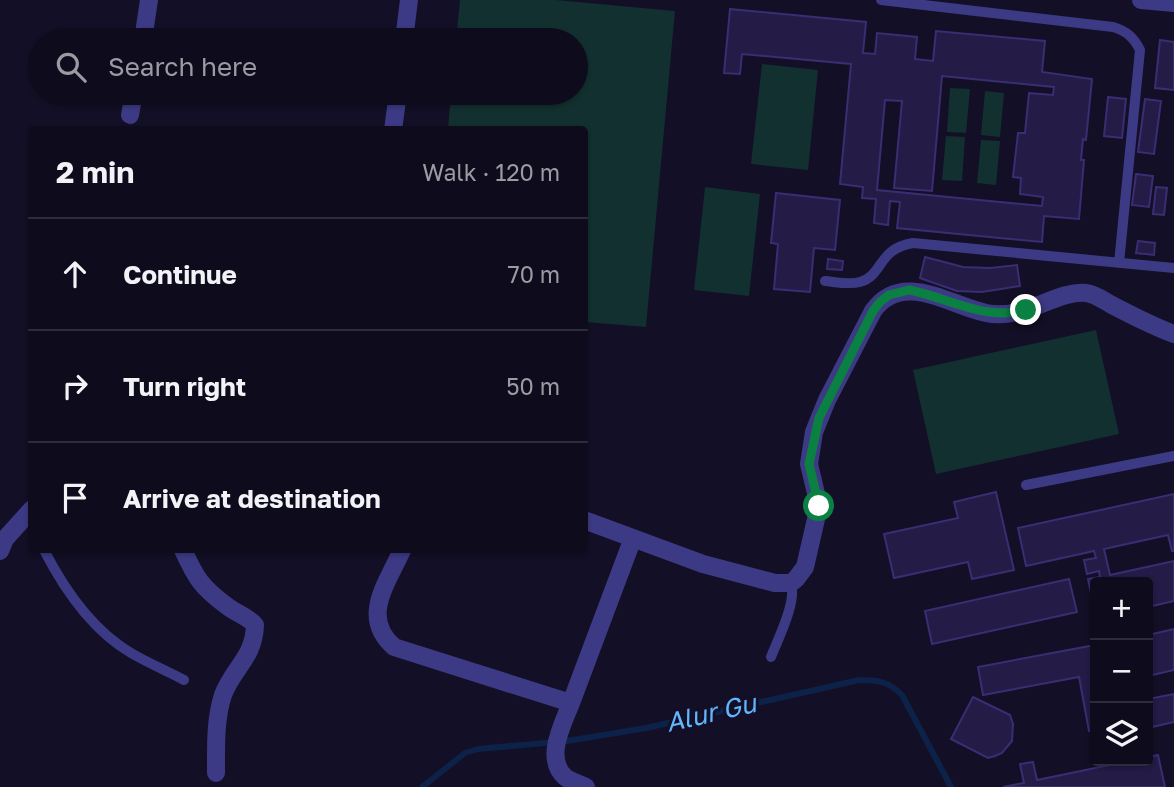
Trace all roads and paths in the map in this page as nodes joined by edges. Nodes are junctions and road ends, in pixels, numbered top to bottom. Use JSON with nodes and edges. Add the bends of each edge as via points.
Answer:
{"nodes":[{"id":1,"x":149,"y":0,"type":"edge"},
{"id":2,"x":409,"y":0,"type":"edge"},
{"id":3,"x":881,"y":0,"type":"edge"},
{"id":4,"x":1141,"y":0,"type":"edge"},
{"id":5,"x":1174,"y":3,"type":"edge"},
{"id":6,"x":145,"y":28,"type":"edge"},
{"id":7,"x":406,"y":28,"type":"edge"},
{"id":8,"x":132,"y":105,"type":"edge"},
{"id":9,"x":396,"y":105,"type":"edge"},
{"id":10,"x":130,"y":116,"type":"dead end"},
{"id":11,"x":394,"y":126,"type":"edge"},
{"id":12,"x":1119,"y":264,"type":"junction"},
{"id":13,"x":1174,"y":268,"type":"edge"},
{"id":14,"x":825,"y":281,"type":"dead end"},
{"id":15,"x":1174,"y":334,"type":"edge"},
{"id":16,"x":1174,"y":456,"type":"edge"},
{"id":17,"x":1026,"y":485,"type":"dead end"},
{"id":18,"x":28,"y":518,"type":"edge"},
{"id":19,"x":588,"y":521,"type":"edge"},
{"id":20,"x":633,"y":538,"type":"junction"},
{"id":21,"x":2,"y":540,"type":"edge"},
{"id":22,"x":46,"y":553,"type":"edge"},
{"id":23,"x":184,"y":553,"type":"edge"},
{"id":24,"x":401,"y":553,"type":"edge"},
{"id":25,"x":790,"y":583,"type":"junction"},
{"id":26,"x":771,"y":657,"type":"dead end"},
{"id":27,"x":184,"y":680,"type":"dead end"},
{"id":28,"x":571,"y":703,"type":"junction"},
{"id":29,"x":216,"y":773,"type":"dead end"},
{"id":30,"x":586,"y":787,"type":"edge"}],
"edges":[{"from":1,"to":6,"type":"street"},
{"from":2,"to":7,"type":"street"},
{"from":3,"to":12,"type":"lane","via":[[1113,27],[1130,35],[1140,50]]},
{"from":4,"to":5,"type":"street"},
{"from":8,"to":10,"type":"street"},
{"from":9,"to":11,"type":"street"},
{"from":12,"to":13,"type":"lane"},
{"from":12,"to":14,"type":"lane","via":[[913,243],[893,248],[863,281]]},
{"from":15,"to":25,"type":"street","via":[[1085,293],[998,314],[909,290],[889,295],[873,311],[819,418],[809,464],[819,506],[805,567]]},
{"from":16,"to":17,"type":"lane"},
{"from":18,"to":21,"type":"street"},
{"from":19,"to":20,"type":"street"},
{"from":20,"to":25,"type":"street","via":[[703,564]]},
{"from":20,"to":28,"type":"street"},
{"from":22,"to":27,"type":"lane","via":[[74,599],[99,628],[129,651]]},
{"from":23,"to":29,"type":"street","via":[[198,582],[256,625],[245,660],[224,694]]},
{"from":24,"to":28,"type":"street","via":[[378,605],[376,622],[394,647]]},
{"from":25,"to":26,"type":"lane","via":[[791,602]]},
{"from":28,"to":30,"type":"street","via":[[555,751],[566,777]]}]}
